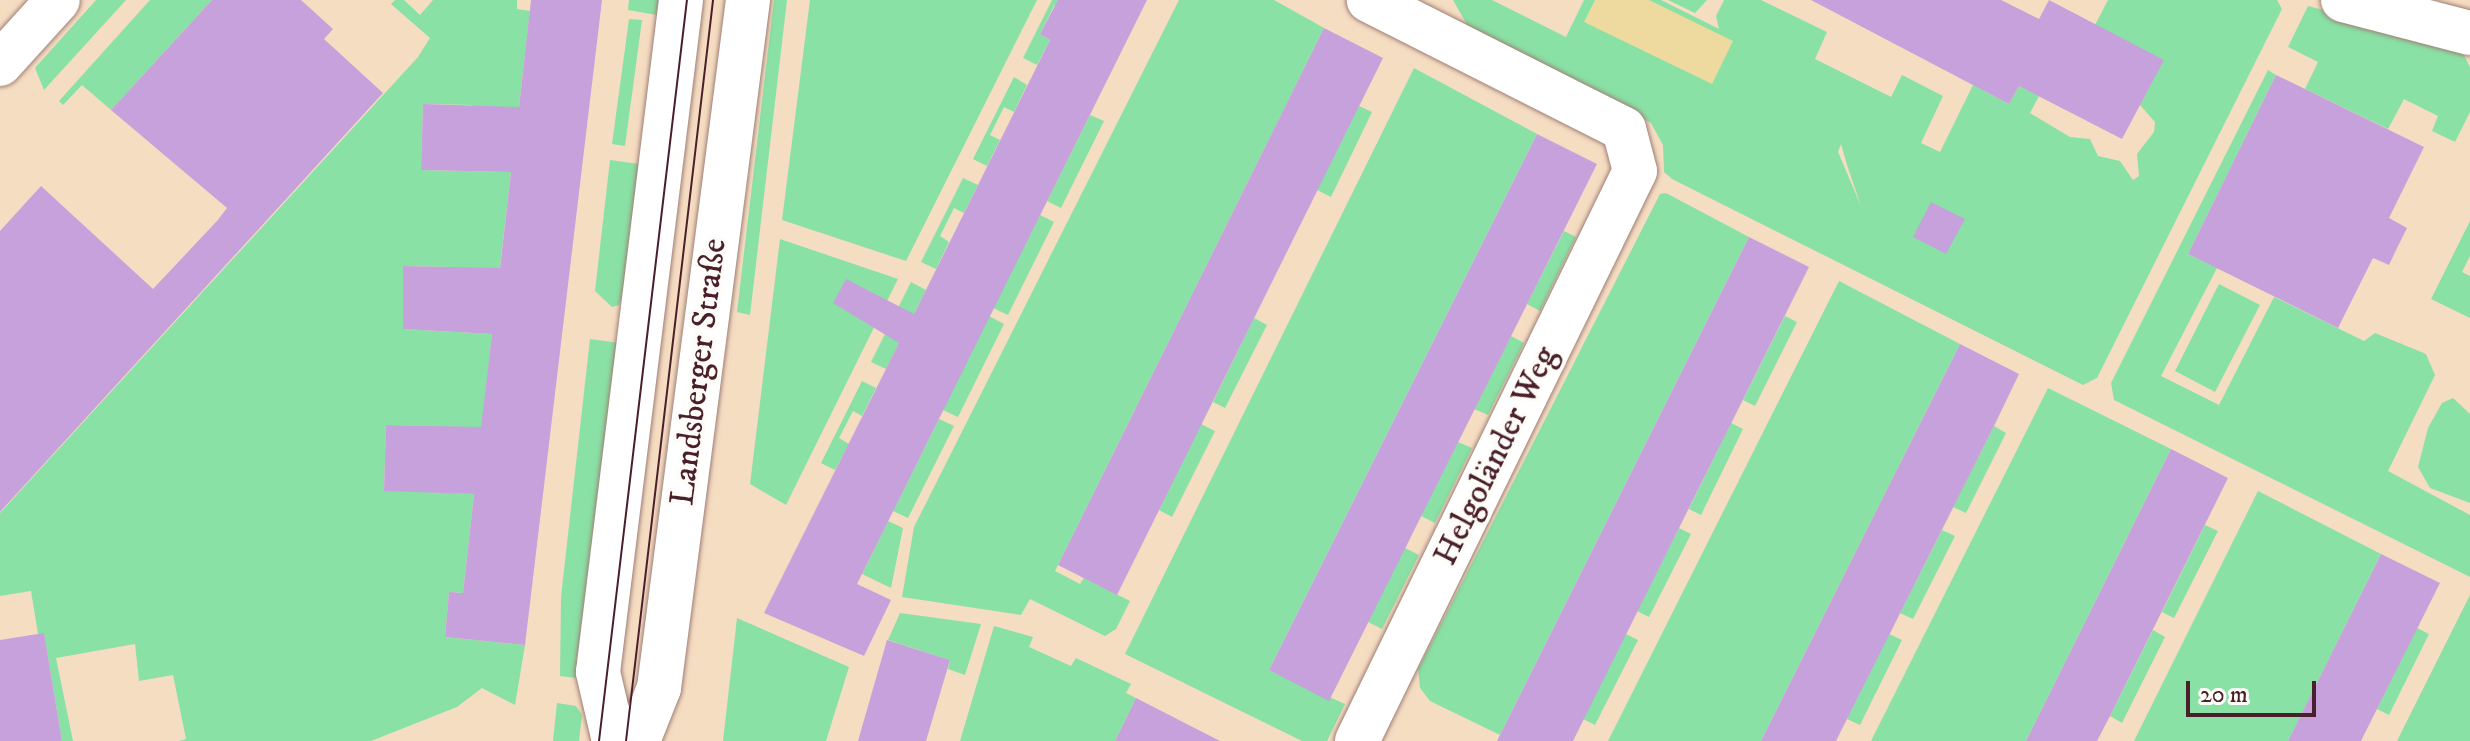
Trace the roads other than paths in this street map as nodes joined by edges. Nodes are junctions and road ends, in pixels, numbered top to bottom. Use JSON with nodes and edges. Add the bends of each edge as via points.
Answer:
{"nodes":[{"id":1,"x":58,"y":0,"type":"edge"},
{"id":2,"x":681,"y":0,"type":"edge"},
{"id":3,"x":748,"y":0,"type":"edge"},
{"id":4,"x":2343,"y":0,"type":"edge"},
{"id":5,"x":1395,"y":6,"type":"edge"},
{"id":6,"x":2470,"y":33,"type":"edge"},
{"id":7,"x":0,"y":64,"type":"edge"},
{"id":8,"x":614,"y":741,"type":"edge"},
{"id":9,"x":638,"y":741,"type":"edge"},
{"id":10,"x":1357,"y":741,"type":"edge"}],
"edges":[{"from":1,"to":7,"type":"street"},
{"from":2,"to":8,"type":"street","name":"Landsberger Straße","via":[[598,672]]},
{"from":3,"to":9,"type":"street","name":"Landsberger Straße","via":[[659,688]]},
{"from":4,"to":6,"type":"street"},
{"from":5,"to":10,"type":"street","name":"Helgoländer Weg","via":[[1624,129],[1635,171]]}]}
